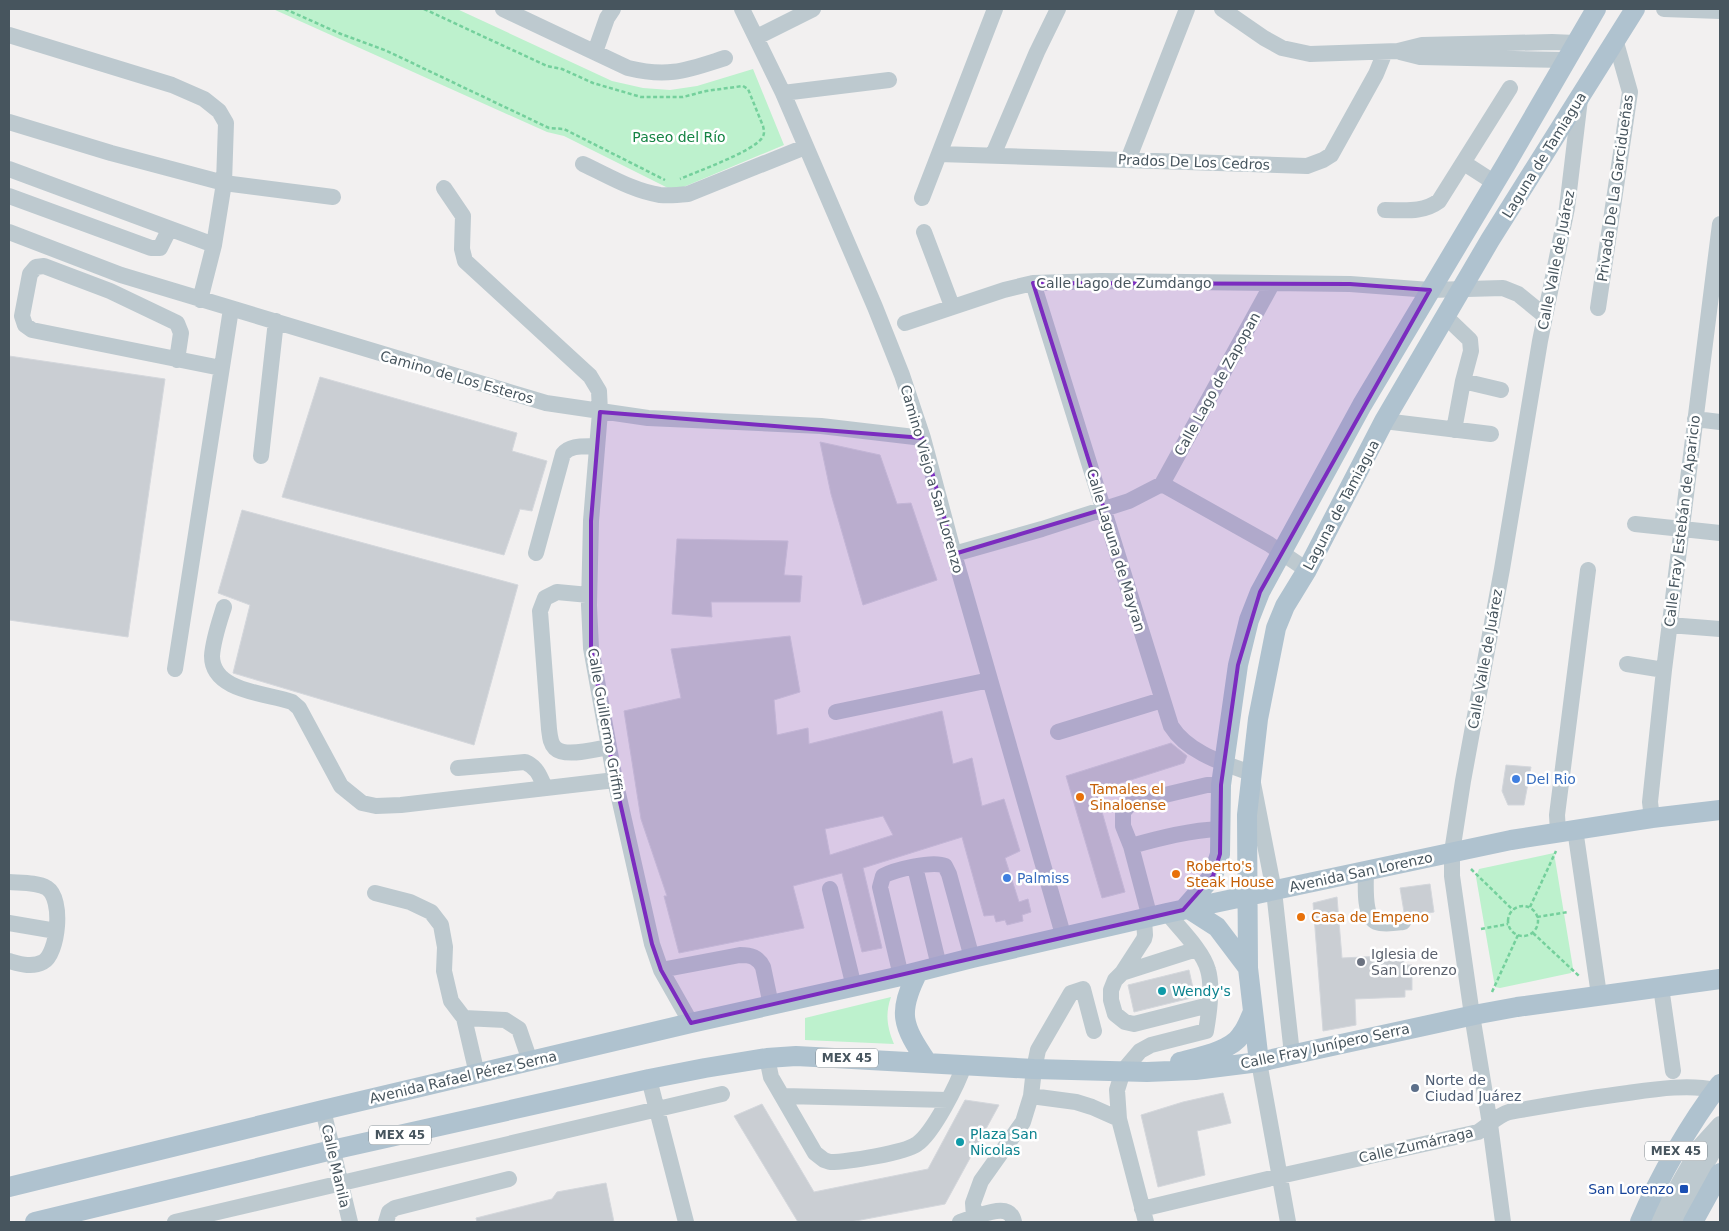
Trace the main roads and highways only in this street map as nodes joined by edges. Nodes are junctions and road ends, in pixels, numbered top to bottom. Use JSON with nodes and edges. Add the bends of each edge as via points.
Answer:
{"nodes":[{"id":1,"x":1596,"y":9,"type":"edge"},
{"id":2,"x":1635,"y":9,"type":"edge"},
{"id":3,"x":1720,"y":810,"type":"edge"},
{"id":4,"x":1248,"y":897,"type":"junction"},
{"id":5,"x":1167,"y":914,"type":"junction"},
{"id":6,"x":1248,"y":968,"type":"junction"},
{"id":7,"x":910,"y":974,"type":"junction"},
{"id":8,"x":1720,"y":979,"type":"edge"},
{"id":9,"x":1252,"y":1014,"type":"junction"},
{"id":10,"x":927,"y":1062,"type":"junction"},
{"id":11,"x":1259,"y":1062,"type":"junction"},
{"id":12,"x":1147,"y":1072,"type":"junction"},
{"id":13,"x":1718,"y":1087,"type":"edge"},
{"id":14,"x":1720,"y":1173,"type":"edge"},
{"id":15,"x":9,"y":1187,"type":"edge"},
{"id":16,"x":48,"y":1221,"type":"edge"},
{"id":17,"x":1640,"y":1222,"type":"edge"},
{"id":18,"x":1693,"y":1222,"type":"edge"}],
"edges":[{"from":1,"to":5,"type":"main road","name":"Laguna de Tamiagua","via":[[1362,405],[1260,592],[1238,665],[1221,786],[1220,854],[1213,876]]},
{"from":2,"to":4,"type":"main road","name":"Laguna de Tamiagua","via":[[1384,421],[1285,606],[1276,628],[1251,773],[1247,815]]},
{"from":3,"to":4,"type":"main road","name":"Avenida San Lorenzo","via":[[1652,818],[1563,837],[1452,852]]},
{"from":4,"to":5,"type":"main road","name":"Avenida San Lorenzo"},
{"from":4,"to":6,"type":"main road","name":"Laguna de Tamiagua"},
{"from":5,"to":6,"type":"main road","via":[[1217,927]]},
{"from":5,"to":7,"type":"main road","name":"Avenida San Lorenzo"},
{"from":6,"to":9,"type":"main road","name":"Laguna de Tamiagua"},
{"from":7,"to":10,"type":"main road","via":[[904,1012],[906,1023],[912,1041]]},
{"from":7,"to":15,"type":"main road","name":"Avenida Rafael Pérez Serna","via":[[530,1061]]},
{"from":8,"to":11,"type":"main road","name":"Calle Fray Junípero Serra","number":"MEX 45","via":[[1472,1015]]},
{"from":9,"to":11,"type":"main road","name":"Laguna de Tamiagua"},
{"from":9,"to":12,"type":"main road","via":[[1241,1036],[1230,1045]]},
{"from":10,"to":12,"type":"main road","name":"Calle Fray Junípero Serra","number":"MEX 45"},
{"from":10,"to":16,"type":"main road","number":"MEX 45","via":[[796,1056],[705,1068],[332,1150]]},
{"from":11,"to":12,"type":"main road","name":"Calle Fray Junípero Serra","number":"MEX 45"},
{"from":13,"to":17,"type":"main road","number":"MEX 45","via":[[1677,1149]]},
{"from":14,"to":18,"type":"main road","number":"MEX 45"}]}
